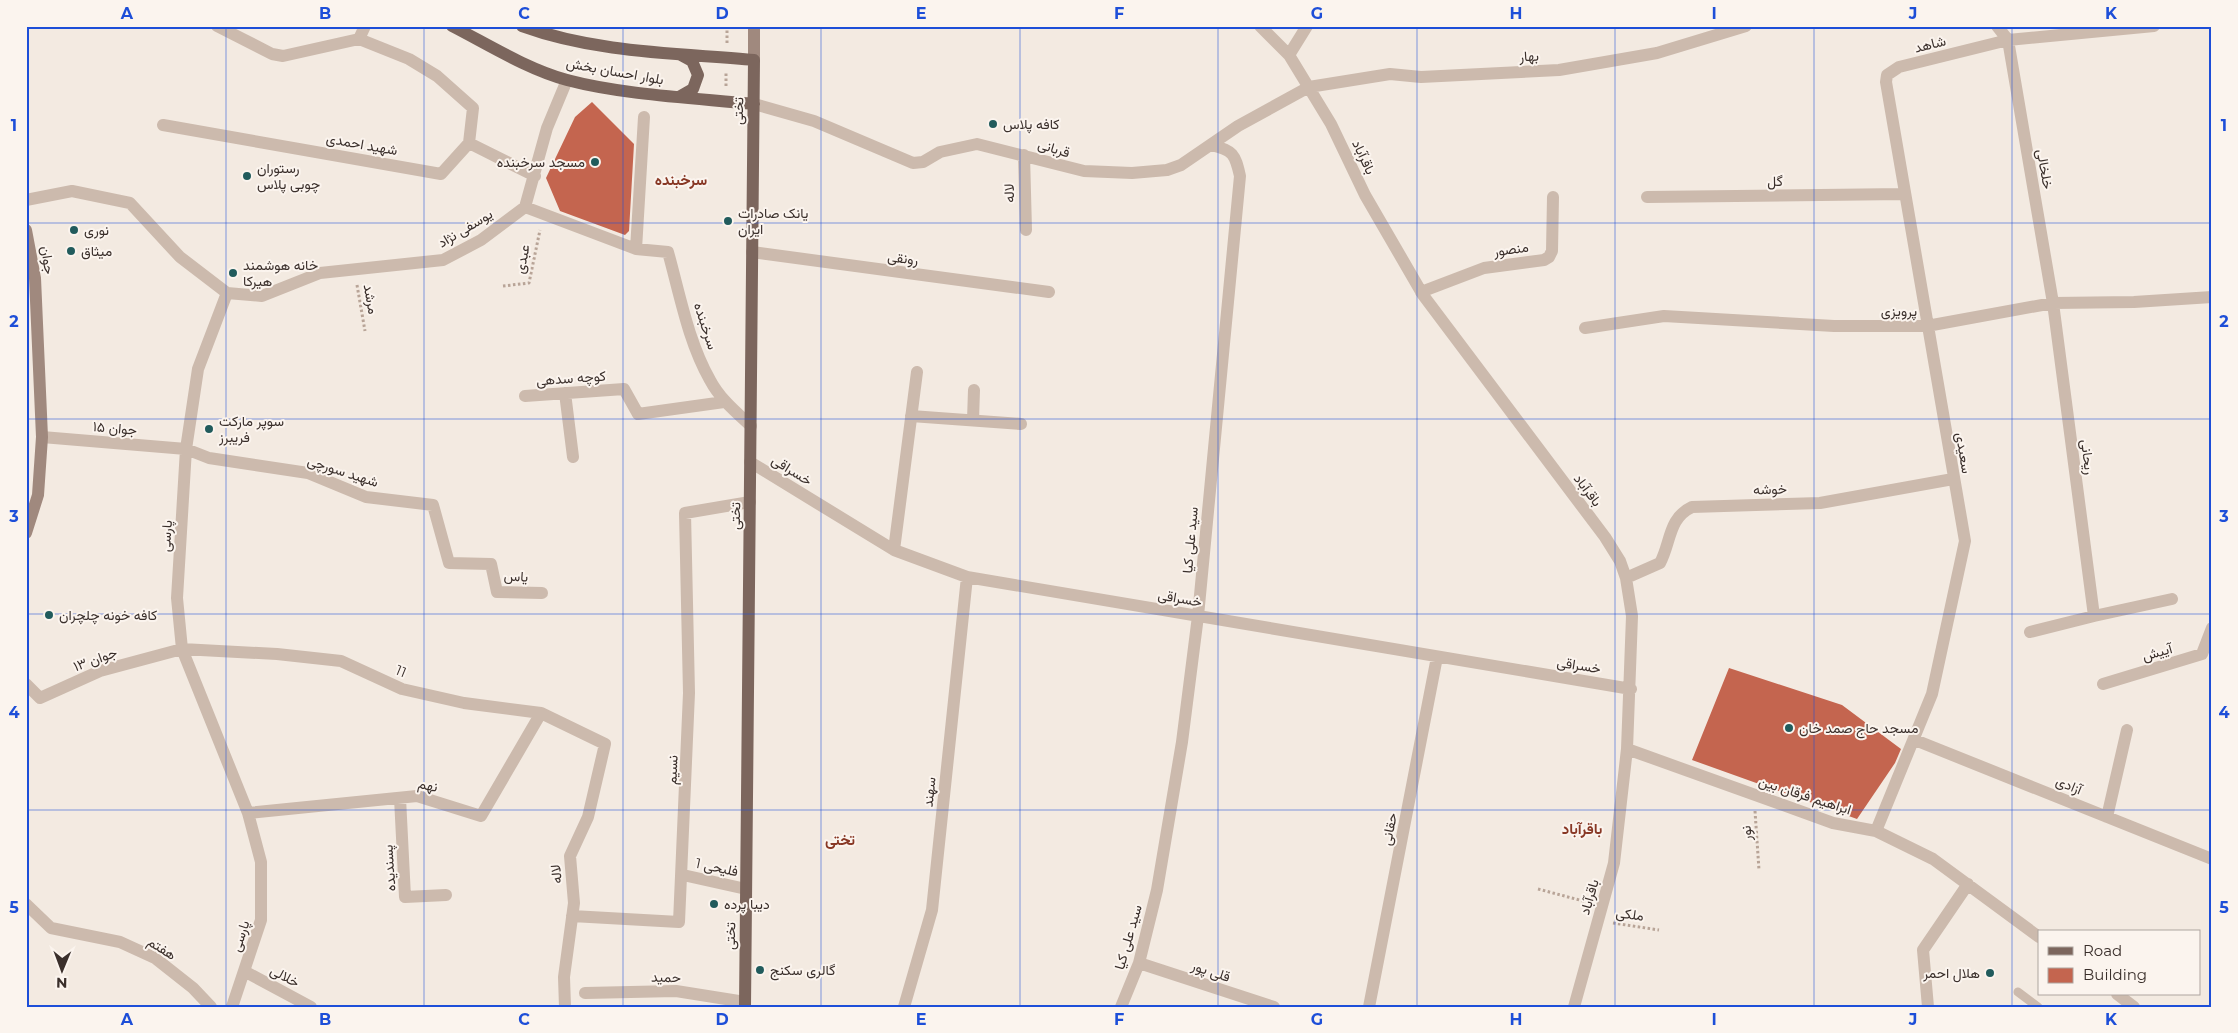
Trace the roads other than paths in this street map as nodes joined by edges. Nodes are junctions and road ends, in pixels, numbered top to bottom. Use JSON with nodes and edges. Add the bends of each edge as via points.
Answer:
{"nodes":[{"id":1,"x":217,"y":26,"type":"edge"},
{"id":2,"x":365,"y":26,"type":"edge"},
{"id":3,"x":452,"y":26,"type":"edge"},
{"id":4,"x":522,"y":26,"type":"edge"},
{"id":5,"x":754,"y":26,"type":"edge"},
{"id":6,"x":1260,"y":26,"type":"edge"},
{"id":7,"x":1307,"y":26,"type":"edge"},
{"id":8,"x":1746,"y":26,"type":"edge"},
{"id":9,"x":1998,"y":26,"type":"edge"},
{"id":10,"x":2154,"y":26,"type":"edge"},
{"id":11,"x":359,"y":39,"type":"junction"},
{"id":12,"x":2008,"y":40,"type":"junction"},
{"id":13,"x":678,"y":54,"type":"junction"},
{"id":14,"x":1289,"y":55,"type":"junction"},
{"id":15,"x":754,"y":60,"type":"junction"},
{"id":16,"x":1892,"y":71,"type":"joint"},
{"id":17,"x":567,"y":80,"type":"junction"},
{"id":18,"x":1309,"y":87,"type":"junction"},
{"id":19,"x":679,"y":97,"type":"junction"},
{"id":20,"x":754,"y":104,"type":"junction"},
{"id":21,"x":644,"y":117,"type":"dead end"},
{"id":22,"x":163,"y":125,"type":"dead end"},
{"id":23,"x":470,"y":143,"type":"junction"},
{"id":24,"x":1212,"y":145,"type":"junction"},
{"id":25,"x":1024,"y":155,"type":"junction"},
{"id":26,"x":535,"y":176,"type":"junction"},
{"id":27,"x":1904,"y":194,"type":"junction"},
{"id":28,"x":1552,"y":197,"type":"dead end"},
{"id":29,"x":1647,"y":197,"type":"dead end"},
{"id":30,"x":26,"y":200,"type":"edge"},
{"id":31,"x":525,"y":207,"type":"junction"},
{"id":32,"x":26,"y":230,"type":"edge"},
{"id":33,"x":1026,"y":230,"type":"dead end"},
{"id":34,"x":636,"y":249,"type":"junction"},
{"id":35,"x":752,"y":252,"type":"junction"},
{"id":36,"x":1049,"y":292,"type":"dead end"},
{"id":37,"x":1421,"y":292,"type":"junction"},
{"id":38,"x":227,"y":293,"type":"junction"},
{"id":39,"x":2212,"y":297,"type":"edge"},
{"id":40,"x":2053,"y":303,"type":"junction"},
{"id":41,"x":1927,"y":326,"type":"junction"},
{"id":42,"x":1585,"y":328,"type":"dead end"},
{"id":43,"x":917,"y":372,"type":"dead end"},
{"id":44,"x":974,"y":390,"type":"dead end"},
{"id":45,"x":565,"y":393,"type":"junction"},
{"id":46,"x":525,"y":396,"type":"dead end"},
{"id":47,"x":724,"y":402,"type":"junction"},
{"id":48,"x":911,"y":416,"type":"junction"},
{"id":49,"x":973,"y":420,"type":"junction"},
{"id":50,"x":1022,"y":424,"type":"dead end"},
{"id":51,"x":751,"y":426,"type":"junction"},
{"id":52,"x":42,"y":437,"type":"junction"},
{"id":53,"x":186,"y":449,"type":"junction"},
{"id":54,"x":573,"y":456,"type":"dead end"},
{"id":55,"x":750,"y":462,"type":"junction"},
{"id":56,"x":1953,"y":479,"type":"junction"},
{"id":57,"x":750,"y":502,"type":"junction"},
{"id":58,"x":26,"y":533,"type":"edge"},
{"id":59,"x":894,"y":550,"type":"junction"},
{"id":60,"x":449,"y":563,"type":"joint"},
{"id":61,"x":967,"y":577,"type":"junction"},
{"id":62,"x":1626,"y":578,"type":"junction"},
{"id":63,"x":542,"y":593,"type":"dead end"},
{"id":64,"x":2172,"y":600,"type":"dead end"},
{"id":65,"x":1198,"y":616,"type":"junction"},
{"id":66,"x":2094,"y":616,"type":"junction"},
{"id":67,"x":2030,"y":632,"type":"dead end"},
{"id":68,"x":2211,"y":635,"type":"edge"},
{"id":69,"x":182,"y":649,"type":"junction"},
{"id":70,"x":1437,"y":657,"type":"junction"},
{"id":71,"x":26,"y":684,"type":"edge"},
{"id":72,"x":2103,"y":684,"type":"dead end"},
{"id":73,"x":1631,"y":689,"type":"junction"},
{"id":74,"x":541,"y":713,"type":"junction"},
{"id":75,"x":2127,"y":730,"type":"dead end"},
{"id":76,"x":1915,"y":740,"type":"junction"},
{"id":77,"x":605,"y":744,"type":"joint"},
{"id":78,"x":1627,"y":749,"type":"junction"},
{"id":79,"x":400,"y":798,"type":"junction"},
{"id":80,"x":248,"y":813,"type":"junction"},
{"id":81,"x":2107,"y":817,"type":"junction"},
{"id":82,"x":1876,"y":831,"type":"junction"},
{"id":83,"x":2212,"y":858,"type":"edge"},
{"id":84,"x":682,"y":875,"type":"junction"},
{"id":85,"x":1968,"y":884,"type":"junction"},
{"id":86,"x":746,"y":889,"type":"junction"},
{"id":87,"x":446,"y":895,"type":"dead end"},
{"id":88,"x":26,"y":904,"type":"edge"},
{"id":89,"x":572,"y":916,"type":"junction"},
{"id":90,"x":2038,"y":936,"type":"edge"},
{"id":91,"x":1139,"y":963,"type":"junction"},
{"id":92,"x":244,"y":971,"type":"junction"},
{"id":93,"x":2018,"y":992,"type":"dead end"},
{"id":94,"x":585,"y":993,"type":"dead end"},
{"id":95,"x":2120,"y":996,"type":"edge"},
{"id":96,"x":745,"y":1004,"type":"edge"},
{"id":97,"x":211,"y":1007,"type":"edge"},
{"id":98,"x":232,"y":1007,"type":"edge"},
{"id":99,"x":311,"y":1007,"type":"edge"},
{"id":100,"x":564,"y":1007,"type":"edge"},
{"id":101,"x":904,"y":1007,"type":"edge"},
{"id":102,"x":1121,"y":1007,"type":"edge"},
{"id":103,"x":1274,"y":1007,"type":"edge"},
{"id":104,"x":1369,"y":1007,"type":"edge"},
{"id":105,"x":1574,"y":1007,"type":"edge"},
{"id":106,"x":1928,"y":1007,"type":"edge"},
{"id":107,"x":2038,"y":1007,"type":"edge"},
{"id":108,"x":2134,"y":1007,"type":"edge"}],
"edges":[{"from":1,"to":11,"type":"street","via":[[272,54],[283,56]]},
{"from":2,"to":11,"type":"street"},
{"from":3,"to":17,"type":"main road","name":"بلوار احسان بخش","via":[[512,58]]},
{"from":4,"to":13,"type":"main road","name":"بلوار احسان بخش","via":[[574,43]]},
{"from":5,"to":15,"type":"main road","name":"تختی"},
{"from":6,"to":14,"type":"street","name":"باقرآباد"},
{"from":7,"to":14,"type":"street"},
{"from":8,"to":18,"type":"street","name":"بهار","via":[[1657,54],[1559,70],[1421,77],[1390,74]]},
{"from":9,"to":12,"type":"street"},
{"from":10,"to":12,"type":"street","name":"شاهد"},
{"from":11,"to":23,"type":"street","via":[[409,59],[436,76],[473,108]]},
{"from":12,"to":16,"type":"street","name":"شاهد"},
{"from":12,"to":40,"type":"street","name":"خلخالی"},
{"from":13,"to":15,"type":"main road","name":"بلوار احسان بخش"},
{"from":13,"to":19,"type":"main road","via":[[692,61],[698,75],[692,89]]},
{"from":14,"to":18,"type":"street","name":"باقرآباد"},
{"from":15,"to":20,"type":"main road","name":"تختی"},
{"from":16,"to":27,"type":"street","name":"سعیدی","via":[[1886,82]]},
{"from":17,"to":19,"type":"main road","name":"بلوار احسان بخش"},
{"from":17,"to":26,"type":"street","via":[[547,128]]},
{"from":18,"to":24,"type":"street","name":"قربانی","via":[[1238,126]]},
{"from":18,"to":37,"type":"street","name":"باقرآباد","via":[[1365,195]]},
{"from":19,"to":20,"type":"main road","name":"بلوار احسان بخش"},
{"from":20,"to":25,"type":"street","name":"قربانی","via":[[814,121],[913,163],[923,162],[940,152],[977,144]]},
{"from":20,"to":35,"type":"main road","name":"تختی"},
{"from":21,"to":34,"type":"street"},
{"from":22,"to":23,"type":"street","name":"شهید احمدی","via":[[441,174]]},
{"from":23,"to":26,"type":"street"},
{"from":24,"to":25,"type":"street","name":"قربانی","via":[[1167,170],[1132,173],[1072,170]]},
{"from":24,"to":65,"type":"street","name":"سید علی کیا","via":[[1227,149],[1236,157],[1240,176]]},
{"from":25,"to":33,"type":"street","name":"لاله"},
{"from":26,"to":31,"type":"street"},
{"from":27,"to":29,"type":"street","name":"گل"},
{"from":27,"to":41,"type":"street","name":"سعیدی"},
{"from":28,"to":37,"type":"street","name":"منصور","via":[[1552,251],[1549,257],[1484,268]]},
{"from":30,"to":38,"type":"street","via":[[72,191],[130,203],[180,257]]},
{"from":31,"to":34,"type":"street","name":"سرخبنده"},
{"from":31,"to":38,"type":"street","name":"یوسفی نژاد","via":[[481,240],[443,260],[320,274],[262,296]]},
{"from":32,"to":52,"type":"main road","name":"جوان","via":[[35,278]]},
{"from":34,"to":47,"type":"street","name":"سرخبنده","via":[[668,252],[692,338],[710,380]]},
{"from":35,"to":36,"type":"street","name":"رونقی"},
{"from":35,"to":51,"type":"main road","name":"تختی"},
{"from":37,"to":62,"type":"street","name":"باقرآباد","via":[[1605,537]]},
{"from":38,"to":53,"type":"street","name":"پارسی","via":[[198,369]]},
{"from":39,"to":40,"type":"street","name":"پرویزی"},
{"from":40,"to":41,"type":"street","name":"پرویزی"},
{"from":40,"to":66,"type":"street","name":"ریحانی"},
{"from":41,"to":42,"type":"street","name":"پرویزی","via":[[1834,326],[1664,316]]},
{"from":41,"to":56,"type":"street","name":"سعیدی"},
{"from":43,"to":48,"type":"street"},
{"from":44,"to":49,"type":"street"},
{"from":45,"to":46,"type":"street","name":"کوچه سدهی"},
{"from":45,"to":47,"type":"street","name":"کوچه سدهی","via":[[624,389],[638,414]]},
{"from":45,"to":54,"type":"street"},
{"from":47,"to":51,"type":"street","name":"سرخبنده"},
{"from":48,"to":49,"type":"street"},
{"from":48,"to":59,"type":"street"},
{"from":49,"to":50,"type":"street"},
{"from":51,"to":55,"type":"main road","name":"تختی"},
{"from":52,"to":53,"type":"street","name":"جوان ۱۵"},
{"from":52,"to":58,"type":"main road","name":"جوان","via":[[38,495]]},
{"from":53,"to":60,"type":"street","name":"شهید سورچی","via":[[209,458],[308,473],[366,497],[433,505]]},
{"from":53,"to":69,"type":"street","name":"پارسی","via":[[177,598]]},
{"from":55,"to":57,"type":"main road","name":"تختی"},
{"from":55,"to":59,"type":"street","name":"خسراقی"},
{"from":56,"to":62,"type":"street","name":"خوشه","via":[[1820,503],[1692,507],[1683,511],[1676,520],[1660,563]]},
{"from":56,"to":76,"type":"street","name":"سعیدی","via":[[1965,541],[1932,694]]},
{"from":57,"to":84,"type":"street","name":"نسیم","via":[[685,513],[690,692]]},
{"from":57,"to":86,"type":"main road","name":"تختی"},
{"from":59,"to":61,"type":"street","name":"خسراقی"},
{"from":60,"to":63,"type":"street","name":"یاس","via":[[491,564],[497,592]]},
{"from":61,"to":65,"type":"street","name":"خسراقی"},
{"from":61,"to":101,"type":"street","name":"سهند","via":[[932,910]]},
{"from":62,"to":73,"type":"street","name":"باقرآباد","via":[[1632,616]]},
{"from":64,"to":66,"type":"street"},
{"from":65,"to":70,"type":"street","name":"خسراقی"},
{"from":65,"to":91,"type":"street","name":"سید علی کیا","via":[[1182,742],[1157,890]]},
{"from":66,"to":67,"type":"street"},
{"from":68,"to":72,"type":"street","name":"آییش","via":[[2202,654]]},
{"from":69,"to":71,"type":"street","name":"جوان ۱۳","via":[[100,671],[40,698]]},
{"from":69,"to":74,"type":"street","name":"11","via":[[341,661],[402,688],[464,703]]},
{"from":69,"to":80,"type":"street","name":"پارسی"},
{"from":70,"to":73,"type":"street","name":"خسراقی"},
{"from":70,"to":104,"type":"street","name":"حقانی"},
{"from":73,"to":78,"type":"street","name":"باقرآباد"},
{"from":74,"to":77,"type":"street","name":"11"},
{"from":74,"to":79,"type":"street","name":"نهم","via":[[481,816],[417,796]]},
{"from":75,"to":81,"type":"street"},
{"from":76,"to":81,"type":"street","name":"آزادی"},
{"from":76,"to":82,"type":"street","name":"سعیدی"},
{"from":77,"to":89,"type":"street","name":"لاله","via":[[588,818],[570,856]]},
{"from":78,"to":82,"type":"street","name":"ابراهیم فرقان بین","via":[[1833,823]]},
{"from":78,"to":105,"type":"street","name":"باقرآباد","via":[[1614,863]]},
{"from":79,"to":80,"type":"street","name":"نهم"},
{"from":79,"to":87,"type":"street","name":"پسندیده","via":[[405,897]]},
{"from":80,"to":92,"type":"street","name":"پارسی","via":[[261,862],[261,920]]},
{"from":81,"to":83,"type":"street","name":"آزادی"},
{"from":82,"to":85,"type":"street","name":"ابراهیم فرقان بین","via":[[1933,859]]},
{"from":84,"to":86,"type":"street","name":"فلیحی 1"},
{"from":84,"to":89,"type":"street","name":"نسیم","via":[[679,922]]},
{"from":85,"to":90,"type":"street","name":"ابراهیم فرقان بین"},
{"from":85,"to":106,"type":"street","via":[[1923,950]]},
{"from":86,"to":96,"type":"main road","name":"تختی"},
{"from":88,"to":97,"type":"street","name":"هفتم","via":[[52,928],[120,942],[155,958]]},
{"from":89,"to":100,"type":"street","name":"لاله","via":[[564,977]]},
{"from":91,"to":102,"type":"street","name":"سید علی کیا"},
{"from":91,"to":103,"type":"street","name":"قلی پور"},
{"from":92,"to":98,"type":"street","name":"پارسی"},
{"from":92,"to":99,"type":"street","name":"خلالی"},
{"from":93,"to":107,"type":"lane"},
{"from":94,"to":96,"type":"street","name":"حمید","via":[[676,991]]},
{"from":95,"to":108,"type":"street"}]}
